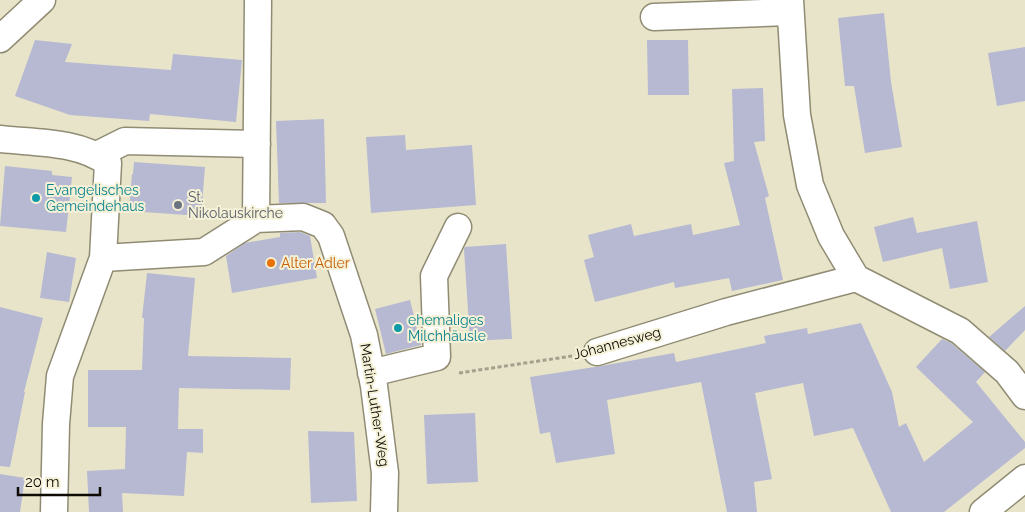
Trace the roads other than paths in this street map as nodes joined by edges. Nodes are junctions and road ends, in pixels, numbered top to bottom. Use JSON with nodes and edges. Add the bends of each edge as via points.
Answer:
{"nodes":[{"id":1,"x":42,"y":0,"type":"edge"},
{"id":2,"x":258,"y":0,"type":"edge"},
{"id":3,"x":790,"y":6,"type":"edge"},
{"id":4,"x":654,"y":17,"type":"dead end"},
{"id":5,"x":0,"y":38,"type":"edge"},
{"id":6,"x":0,"y":139,"type":"edge"},
{"id":7,"x":256,"y":144,"type":"junction"},
{"id":8,"x":97,"y":155,"type":"junction"},
{"id":9,"x":256,"y":219,"type":"junction"},
{"id":10,"x":458,"y":227,"type":"dead end"},
{"id":11,"x":103,"y":258,"type":"junction"},
{"id":12,"x":856,"y":278,"type":"junction"},
{"id":13,"x":597,"y":352,"type":"road end"},
{"id":14,"x":371,"y":373,"type":"junction"},
{"id":15,"x":1025,"y":396,"type":"edge"},
{"id":16,"x":1025,"y":478,"type":"edge"},
{"id":17,"x":54,"y":512,"type":"edge"},
{"id":18,"x":384,"y":512,"type":"edge"},
{"id":19,"x":983,"y":512,"type":"edge"}],
"edges":[{"from":1,"to":5,"type":"street"},
{"from":2,"to":7,"type":"street"},
{"from":3,"to":4,"type":"street"},
{"from":3,"to":12,"type":"street","via":[[797,115],[810,185],[830,236]]},
{"from":6,"to":8,"type":"street","via":[[67,146]]},
{"from":7,"to":8,"type":"street","via":[[125,141]]},
{"from":7,"to":9,"type":"street"},
{"from":8,"to":11,"type":"street","via":[[108,163]]},
{"from":9,"to":11,"type":"street","name":"Martin-Luther-Weg","via":[[204,252]]},
{"from":9,"to":14,"type":"street","name":"Martin-Luther-Weg","via":[[303,217],[323,225],[331,236],[361,326]]},
{"from":10,"to":14,"type":"street","via":[[434,276],[437,357]]},
{"from":11,"to":17,"type":"street","via":[[60,376]]},
{"from":12,"to":13,"type":"street","name":"Johannesweg","via":[[726,312]]},
{"from":12,"to":15,"type":"street","via":[[960,331],[1008,372]]},
{"from":14,"to":18,"type":"street","name":"Martin-Luther-Weg","via":[[385,472]]},
{"from":16,"to":19,"type":"street"}]}
